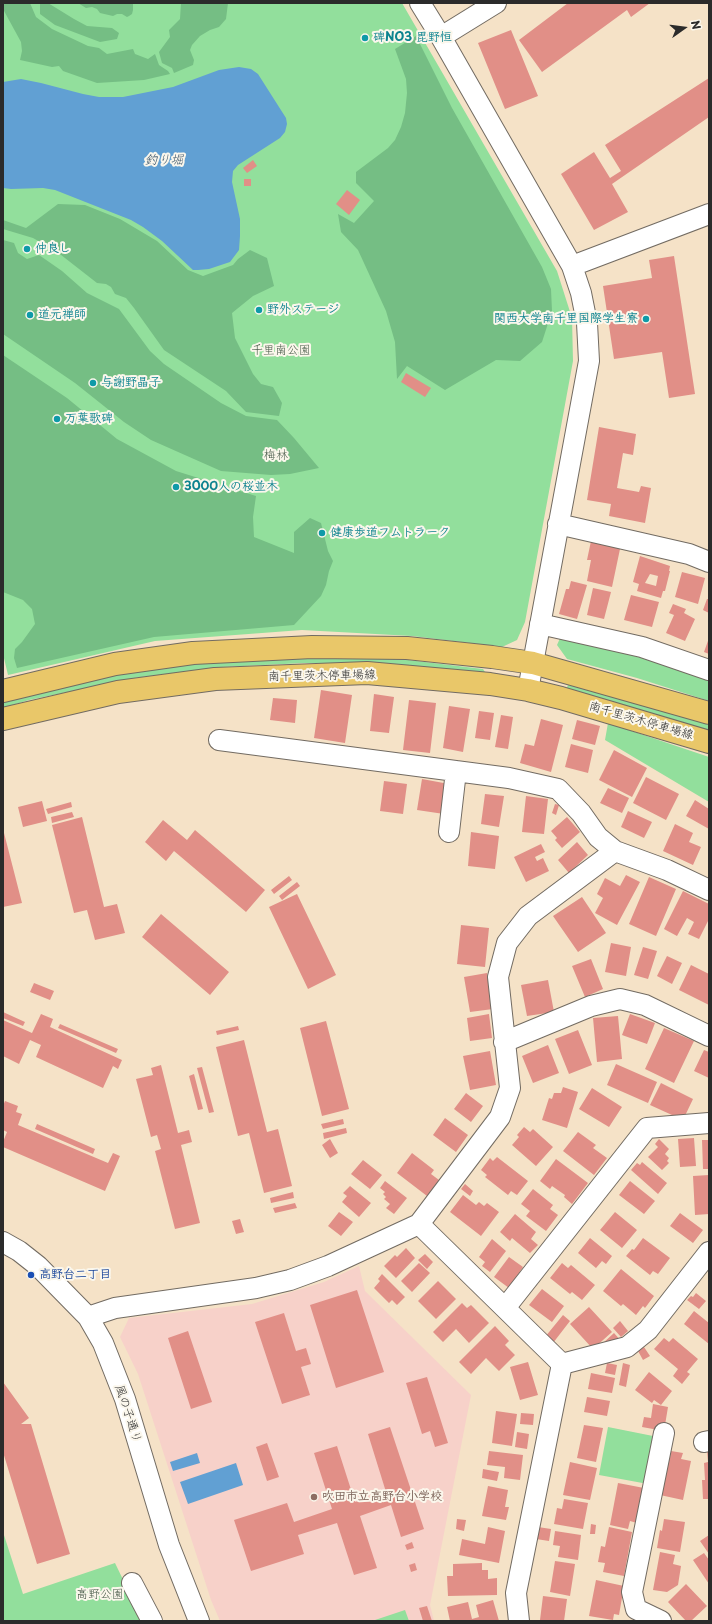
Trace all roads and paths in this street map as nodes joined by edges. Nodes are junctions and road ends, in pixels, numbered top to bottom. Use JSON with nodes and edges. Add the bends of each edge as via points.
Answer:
{"nodes":[{"id":1,"x":420,"y":3,"type":"edge"},
{"id":2,"x":496,"y":3,"type":"edge"},
{"id":3,"x":441,"y":37,"type":"junction"},
{"id":4,"x":709,"y":214,"type":"edge"},
{"id":5,"x":572,"y":266,"type":"junction"},
{"id":6,"x":558,"y":524,"type":"junction"},
{"id":7,"x":709,"y":562,"type":"edge"},
{"id":8,"x":540,"y":624,"type":"junction"},
{"id":9,"x":533,"y":663,"type":"junction"},
{"id":10,"x":709,"y":670,"type":"edge"},
{"id":11,"x":528,"y":690,"type":"junction"},
{"id":12,"x":3,"y":691,"type":"edge"},
{"id":13,"x":709,"y":713,"type":"edge"},
{"id":14,"x":3,"y":719,"type":"edge"},
{"id":15,"x":220,"y":740,"type":"dead end"},
{"id":16,"x":709,"y":742,"type":"edge"},
{"id":17,"x":456,"y":771,"type":"junction"},
{"id":18,"x":450,"y":832,"type":"dead end"},
{"id":19,"x":616,"y":852,"type":"junction"},
{"id":20,"x":709,"y":890,"type":"edge"},
{"id":21,"x":709,"y":1036,"type":"edge"},
{"id":22,"x":504,"y":1042,"type":"junction"},
{"id":23,"x":709,"y":1123,"type":"edge"},
{"id":24,"x":419,"y":1224,"type":"junction"},
{"id":25,"x":3,"y":1242,"type":"edge"},
{"id":26,"x":709,"y":1252,"type":"edge"},
{"id":27,"x":703,"y":1271,"type":"edge"},
{"id":28,"x":505,"y":1308,"type":"junction"},
{"id":29,"x":88,"y":1317,"type":"junction"},
{"id":30,"x":562,"y":1364,"type":"junction"},
{"id":31,"x":664,"y":1433,"type":"dead end"},
{"id":32,"x":132,"y":1583,"type":"dead end"},
{"id":33,"x":152,"y":1621,"type":"edge"},
{"id":34,"x":198,"y":1621,"type":"edge"},
{"id":35,"x":519,"y":1621,"type":"edge"},
{"id":36,"x":661,"y":1621,"type":"edge"}],
"edges":[{"from":1,"to":3,"type":"street"},
{"from":2,"to":3,"type":"street"},
{"from":3,"to":5,"type":"street"},
{"from":4,"to":5,"type":"street"},
{"from":5,"to":6,"type":"street","via":[[587,323],[589,361]]},
{"from":6,"to":7,"type":"street","via":[[689,554]]},
{"from":6,"to":8,"type":"street"},
{"from":8,"to":9,"type":"street"},
{"from":8,"to":10,"type":"street","via":[[642,647]]},
{"from":9,"to":11,"type":"street"},
{"from":9,"to":12,"type":"main road","via":[[407,648],[312,647],[193,653],[115,664]]},
{"from":9,"to":13,"type":"main road"},
{"from":11,"to":14,"type":"main road","name":"南千里茨木停車場線","via":[[367,673],[215,679],[118,692]]},
{"from":11,"to":16,"type":"main road","name":"南千里茨木停車場線"},
{"from":15,"to":17,"type":"street"},
{"from":17,"to":18,"type":"street"},
{"from":17,"to":19,"type":"street","via":[[509,778],[558,789],[582,813],[598,836]]},
{"from":19,"to":20,"type":"street","via":[[667,870]]},
{"from":19,"to":22,"type":"street","via":[[528,916],[508,942],[498,977]]},
{"from":21,"to":22,"type":"street","via":[[645,1005],[620,1000],[591,1006]]},
{"from":22,"to":24,"type":"street","via":[[510,1088],[500,1117]]},
{"from":23,"to":28,"type":"street","via":[[647,1128]]},
{"from":24,"to":28,"type":"street"},
{"from":24,"to":29,"type":"street","via":[[328,1266],[290,1280],[256,1288],[115,1308]]},
{"from":25,"to":29,"type":"street","name":"風の子通り","via":[[38,1266]]},
{"from":26,"to":27,"type":"street"},
{"from":27,"to":30,"type":"street","via":[[648,1330],[627,1347]]},
{"from":28,"to":30,"type":"street"},
{"from":29,"to":34,"type":"street","name":"風の子通り","via":[[103,1343],[125,1399],[169,1545]]},
{"from":30,"to":35,"type":"street","via":[[516,1592]]},
{"from":31,"to":36,"type":"street","via":[[632,1592],[636,1609]]},
{"from":32,"to":33,"type":"street"}]}
